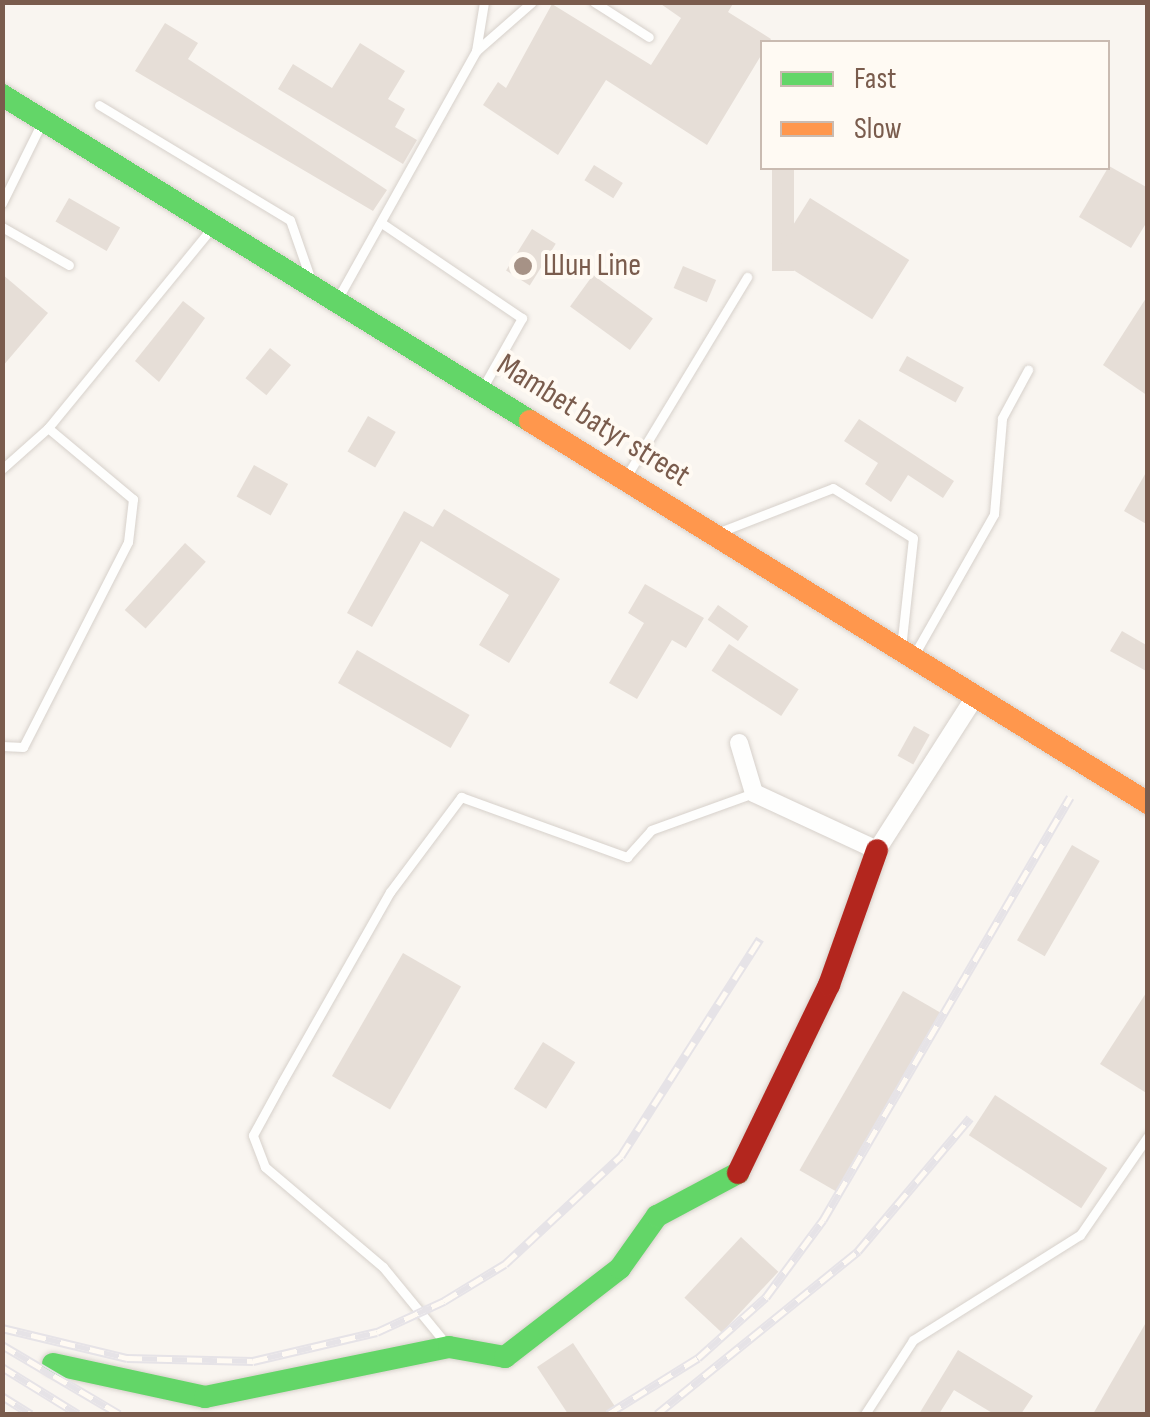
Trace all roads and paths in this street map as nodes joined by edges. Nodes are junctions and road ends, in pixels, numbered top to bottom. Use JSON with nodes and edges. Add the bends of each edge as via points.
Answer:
{"nodes":[{"id":1,"x":484,"y":2,"type":"edge"},
{"id":2,"x":532,"y":2,"type":"edge"},
{"id":3,"x":594,"y":2,"type":"edge"},
{"id":4,"x":648,"y":37,"type":"dead end"},
{"id":5,"x":476,"y":51,"type":"junction"},
{"id":6,"x":2,"y":95,"type":"edge"},
{"id":7,"x":100,"y":106,"type":"dead end"},
{"id":8,"x":43,"y":120,"type":"junction"},
{"id":9,"x":2,"y":203,"type":"edge"},
{"id":10,"x":383,"y":224,"type":"junction"},
{"id":11,"x":214,"y":225,"type":"junction"},
{"id":12,"x":2,"y":227,"type":"edge"},
{"id":13,"x":70,"y":265,"type":"dead end"},
{"id":14,"x":747,"y":277,"type":"dead end"},
{"id":15,"x":312,"y":286,"type":"junction"},
{"id":16,"x":336,"y":300,"type":"junction"},
{"id":17,"x":1028,"y":370,"type":"dead end"},
{"id":18,"x":482,"y":389,"type":"junction"},
{"id":19,"x":48,"y":428,"type":"junction"},
{"id":20,"x":2,"y":469,"type":"edge"},
{"id":21,"x":624,"y":479,"type":"junction"},
{"id":22,"x":713,"y":534,"type":"junction"},
{"id":23,"x":907,"y":654,"type":"junction"},
{"id":24,"x":975,"y":697,"type":"junction"},
{"id":25,"x":739,"y":744,"type":"dead end"},
{"id":26,"x":2,"y":746,"type":"edge"},
{"id":27,"x":754,"y":793,"type":"junction"},
{"id":28,"x":1148,"y":803,"type":"edge"},
{"id":29,"x":877,"y":850,"type":"junction"},
{"id":30,"x":1148,"y":1136,"type":"edge"},
{"id":31,"x":449,"y":1347,"type":"junction"},
{"id":32,"x":52,"y":1364,"type":"dead end"},
{"id":33,"x":865,"y":1414,"type":"edge"}],
"edges":[{"from":1,"to":5,"type":"lane"},
{"from":2,"to":5,"type":"lane"},
{"from":3,"to":4,"type":"lane"},
{"from":5,"to":10,"type":"lane"},
{"from":6,"to":8,"type":"main road","name":"Mambet batyr street"},
{"from":7,"to":15,"type":"lane","via":[[290,220]]},
{"from":8,"to":9,"type":"lane"},
{"from":8,"to":11,"type":"main road","name":"Mambet batyr street"},
{"from":10,"to":16,"type":"lane"},
{"from":10,"to":18,"type":"lane","via":[[522,318]]},
{"from":11,"to":15,"type":"main road","name":"Mambet batyr street"},
{"from":11,"to":19,"type":"lane","via":[[180,278]]},
{"from":12,"to":13,"type":"lane"},
{"from":14,"to":21,"type":"lane"},
{"from":15,"to":16,"type":"main road","name":"Mambet batyr street"},
{"from":16,"to":18,"type":"main road","name":"Mambet batyr street"},
{"from":17,"to":23,"type":"lane","via":[[1002,418],[994,514]]},
{"from":18,"to":21,"type":"main road","name":"Mambet batyr street"},
{"from":19,"to":20,"type":"lane"},
{"from":19,"to":26,"type":"lane","via":[[133,498],[128,542],[23,747]]},
{"from":21,"to":22,"type":"main road","name":"Mambet batyr street"},
{"from":22,"to":23,"type":"main road","name":"Mambet batyr street"},
{"from":22,"to":23,"type":"lane","via":[[834,488],[913,538]]},
{"from":23,"to":24,"type":"main road","name":"Mambet batyr street"},
{"from":24,"to":28,"type":"main road","name":"Mambet batyr street"},
{"from":24,"to":29,"type":"street"},
{"from":25,"to":27,"type":"street"},
{"from":27,"to":29,"type":"street"},
{"from":27,"to":31,"type":"lane","via":[[651,830],[627,856],[461,797],[390,892],[282,1082],[253,1135],[265,1167],[383,1268]]},
{"from":29,"to":31,"type":"main road","via":[[829,985],[738,1172],[658,1216],[620,1268],[505,1357]]},
{"from":30,"to":33,"type":"lane","via":[[1080,1236],[913,1340]]},
{"from":31,"to":32,"type":"main road","via":[[204,1397]]}]}
